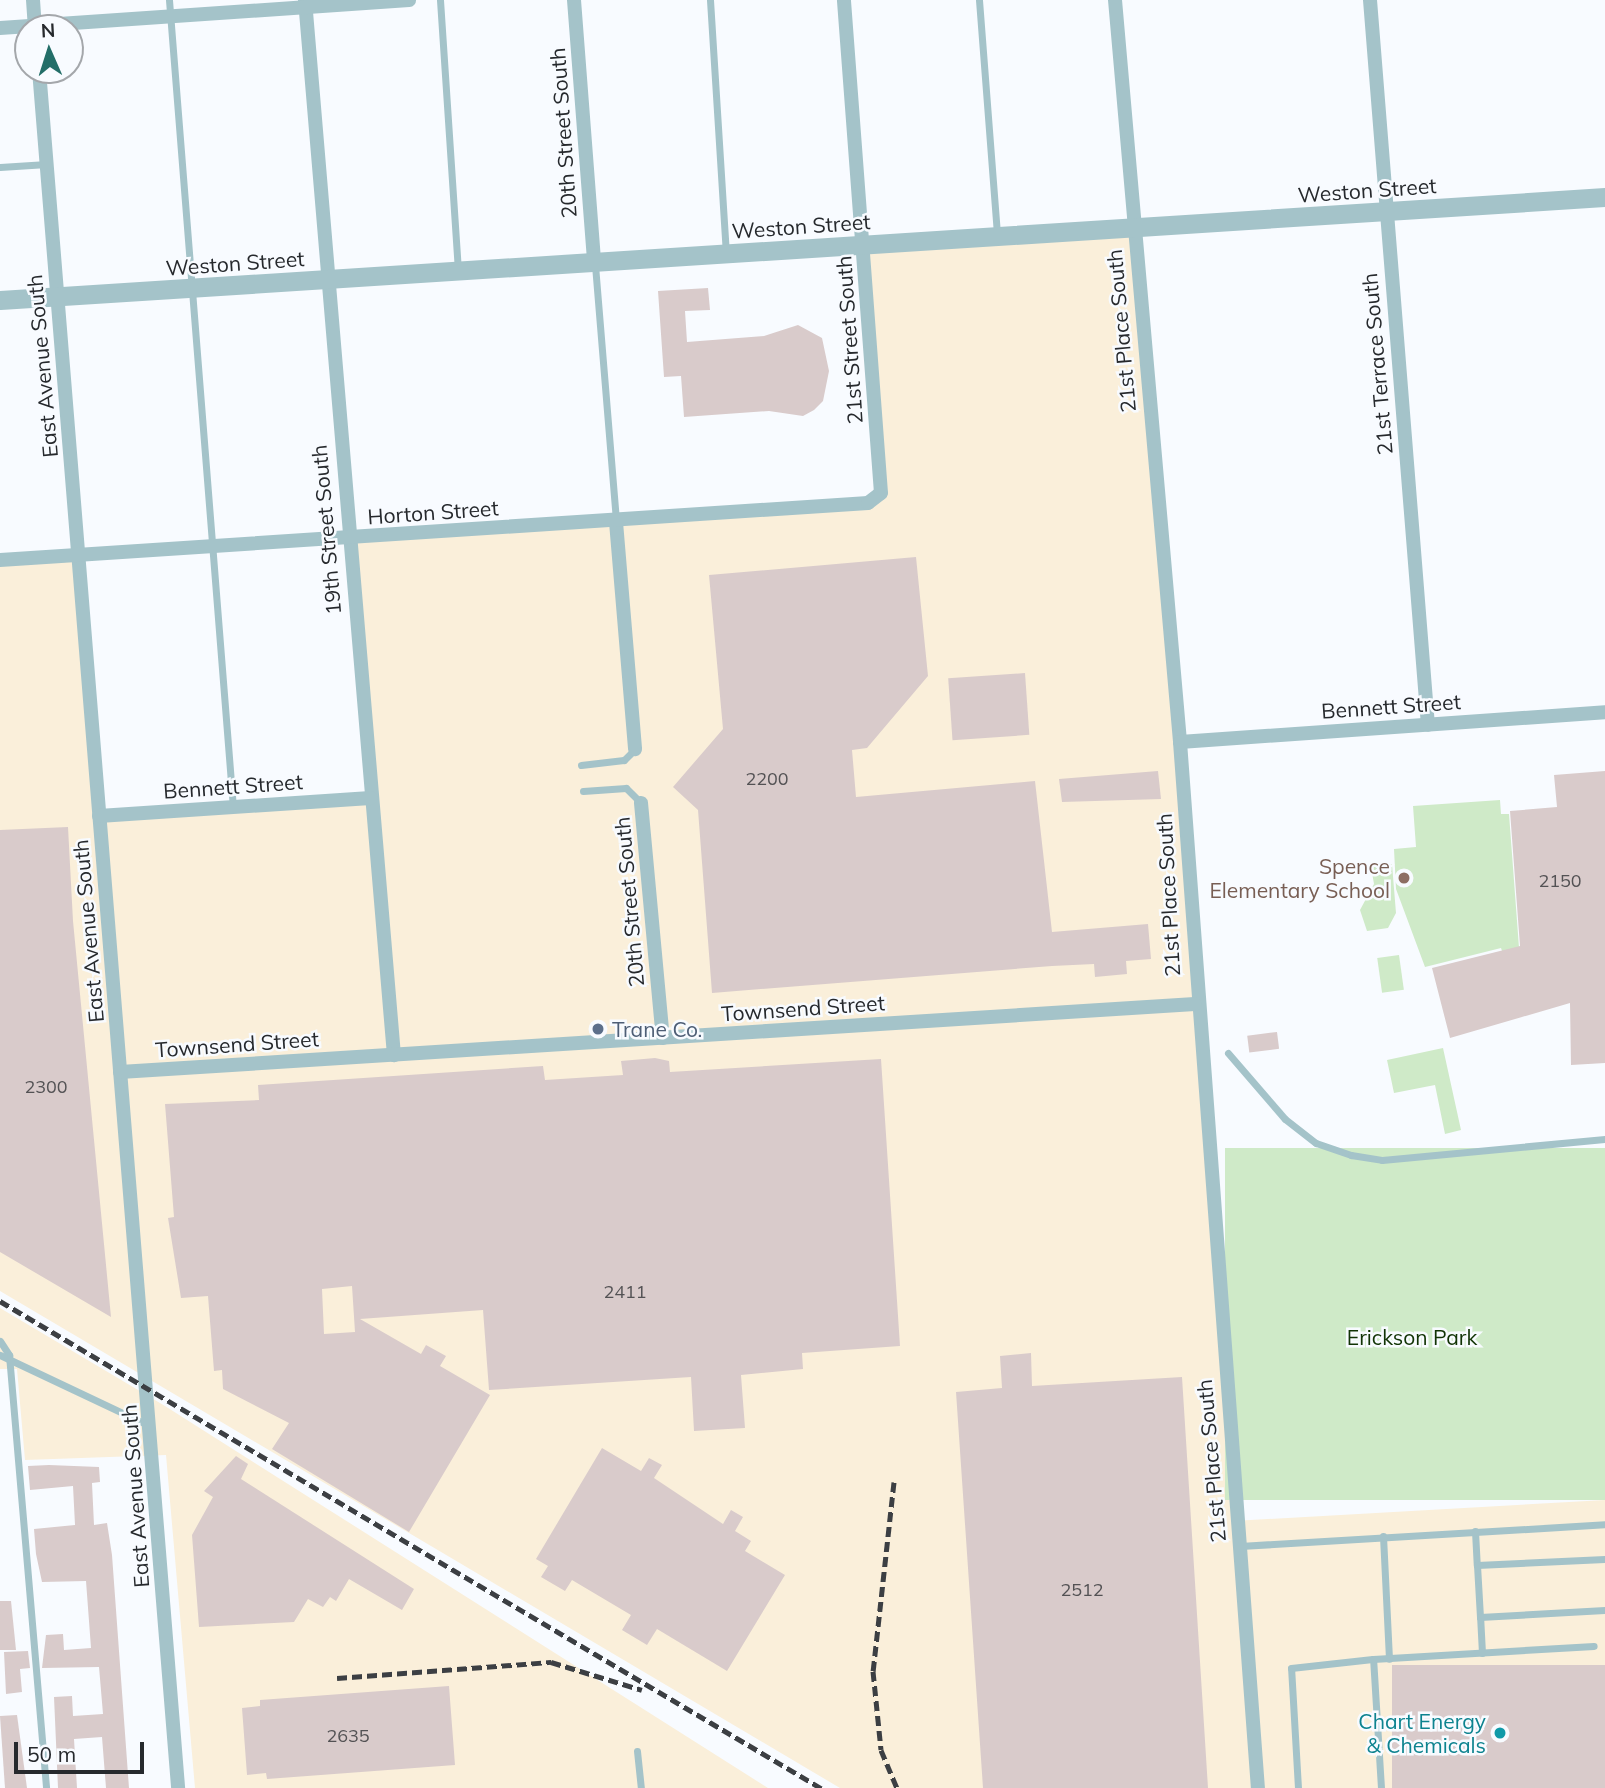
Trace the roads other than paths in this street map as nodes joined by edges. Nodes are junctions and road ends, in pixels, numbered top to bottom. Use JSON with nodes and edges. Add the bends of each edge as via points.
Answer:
{"nodes":[{"id":1,"x":169,"y":0,"type":"edge"},
{"id":2,"x":409,"y":0,"type":"edge"},
{"id":3,"x":440,"y":0,"type":"edge"},
{"id":4,"x":574,"y":0,"type":"edge"},
{"id":5,"x":710,"y":0,"type":"edge"},
{"id":6,"x":844,"y":0,"type":"edge"},
{"id":7,"x":979,"y":0,"type":"edge"},
{"id":8,"x":1115,"y":0,"type":"edge"},
{"id":9,"x":1370,"y":0,"type":"edge"},
{"id":10,"x":305,"y":3,"type":"edge"},
{"id":11,"x":170,"y":15,"type":"junction"},
{"id":12,"x":84,"y":23,"type":"edge"},
{"id":13,"x":40,"y":84,"type":"edge"},
{"id":14,"x":47,"y":164,"type":"junction"},
{"id":15,"x":0,"y":167,"type":"edge"},
{"id":16,"x":1605,"y":197,"type":"edge"},
{"id":17,"x":1385,"y":211,"type":"junction"},
{"id":18,"x":1133,"y":228,"type":"junction"},
{"id":19,"x":997,"y":236,"type":"junction"},
{"id":20,"x":863,"y":245,"type":"junction"},
{"id":21,"x":726,"y":254,"type":"junction"},
{"id":22,"x":594,"y":262,"type":"junction"},
{"id":23,"x":458,"y":271,"type":"junction"},
{"id":24,"x":325,"y":280,"type":"junction"},
{"id":25,"x":190,"y":288,"type":"junction"},
{"id":26,"x":58,"y":297,"type":"junction"},
{"id":27,"x":0,"y":300,"type":"edge"},
{"id":28,"x":868,"y":503,"type":"joint"},
{"id":29,"x":616,"y":522,"type":"junction"},
{"id":30,"x":347,"y":539,"type":"junction"},
{"id":31,"x":213,"y":548,"type":"junction"},
{"id":32,"x":78,"y":556,"type":"junction"},
{"id":33,"x":0,"y":560,"type":"edge"},
{"id":34,"x":1605,"y":712,"type":"edge"},
{"id":35,"x":1427,"y":725,"type":"junction"},
{"id":36,"x":1180,"y":742,"type":"junction"},
{"id":37,"x":635,"y":750,"type":"joint"},
{"id":38,"x":581,"y":765,"type":"dead end"},
{"id":39,"x":583,"y":791,"type":"dead end"},
{"id":40,"x":370,"y":798,"type":"junction"},
{"id":41,"x":641,"y":803,"type":"joint"},
{"id":42,"x":233,"y":807,"type":"junction"},
{"id":43,"x":99,"y":816,"type":"junction"},
{"id":44,"x":1195,"y":1004,"type":"junction"},
{"id":45,"x":663,"y":1038,"type":"junction"},
{"id":46,"x":1228,"y":1053,"type":"dead end"},
{"id":47,"x":394,"y":1055,"type":"junction"},
{"id":48,"x":120,"y":1072,"type":"junction"},
{"id":49,"x":1605,"y":1139,"type":"edge"},
{"id":50,"x":0,"y":1341,"type":"edge"},
{"id":51,"x":0,"y":1355,"type":"edge"},
{"id":52,"x":9,"y":1355,"type":"junction"},
{"id":53,"x":151,"y":1427,"type":"junction"},
{"id":54,"x":1605,"y":1524,"type":"edge"},
{"id":55,"x":1475,"y":1531,"type":"junction"},
{"id":56,"x":1383,"y":1536,"type":"junction"},
{"id":57,"x":1240,"y":1546,"type":"junction"},
{"id":58,"x":1605,"y":1559,"type":"edge"},
{"id":59,"x":1477,"y":1565,"type":"junction"},
{"id":60,"x":1605,"y":1610,"type":"edge"},
{"id":61,"x":1480,"y":1616,"type":"junction"},
{"id":62,"x":1594,"y":1646,"type":"dead end"},
{"id":63,"x":1482,"y":1653,"type":"junction"},
{"id":64,"x":1373,"y":1659,"type":"junction"},
{"id":65,"x":1389,"y":1659,"type":"junction"},
{"id":66,"x":638,"y":1751,"type":"dead end"},
{"id":67,"x":46,"y":1788,"type":"edge"},
{"id":68,"x":178,"y":1788,"type":"edge"},
{"id":69,"x":641,"y":1788,"type":"edge"},
{"id":70,"x":1258,"y":1788,"type":"edge"},
{"id":71,"x":1298,"y":1788,"type":"edge"},
{"id":72,"x":1381,"y":1788,"type":"edge"}],
"edges":[{"from":1,"to":11,"type":"lane"},
{"from":2,"to":10,"type":"street"},
{"from":3,"to":23,"type":"lane"},
{"from":4,"to":22,"type":"street","name":"20th Street South"},
{"from":5,"to":21,"type":"lane"},
{"from":6,"to":20,"type":"street","name":"21st Street South"},
{"from":7,"to":19,"type":"lane"},
{"from":8,"to":18,"type":"street","name":"21st Place South"},
{"from":9,"to":17,"type":"street","name":"21st Terrace South"},
{"from":10,"to":11,"type":"street"},
{"from":10,"to":24,"type":"street","name":"19th Street South"},
{"from":11,"to":12,"type":"street"},
{"from":11,"to":25,"type":"lane"},
{"from":13,"to":14,"type":"street","name":"East Avenue South"},
{"from":14,"to":15,"type":"lane"},
{"from":14,"to":26,"type":"street","name":"East Avenue South"},
{"from":16,"to":17,"type":"street","name":"Weston Street"},
{"from":17,"to":18,"type":"street","name":"Weston Street"},
{"from":17,"to":35,"type":"street","name":"21st Terrace South"},
{"from":18,"to":19,"type":"street","name":"Weston Street"},
{"from":18,"to":36,"type":"street","name":"21st Place South"},
{"from":19,"to":20,"type":"street","name":"Weston Street"},
{"from":20,"to":21,"type":"street","name":"Weston Street"},
{"from":20,"to":28,"type":"street","name":"21st Street South","via":[[881,493]]},
{"from":21,"to":22,"type":"street","name":"Weston Street"},
{"from":22,"to":23,"type":"street","name":"Weston Street"},
{"from":22,"to":29,"type":"lane"},
{"from":23,"to":24,"type":"street","name":"Weston Street"},
{"from":24,"to":25,"type":"street","name":"Weston Street"},
{"from":24,"to":30,"type":"street","name":"19th Street South"},
{"from":25,"to":26,"type":"street","name":"Weston Street"},
{"from":25,"to":31,"type":"lane"},
{"from":26,"to":27,"type":"street","name":"Weston Street"},
{"from":26,"to":32,"type":"street","name":"East Avenue South"},
{"from":28,"to":29,"type":"street","name":"Horton Street"},
{"from":29,"to":30,"type":"street","name":"Horton Street"},
{"from":29,"to":37,"type":"street"},
{"from":30,"to":31,"type":"street","name":"Horton Street"},
{"from":30,"to":40,"type":"street","name":"19th Street South"},
{"from":31,"to":32,"type":"street","name":"Horton Street"},
{"from":31,"to":42,"type":"lane"},
{"from":32,"to":33,"type":"street","name":"Horton Street"},
{"from":32,"to":43,"type":"street","name":"East Avenue South"},
{"from":34,"to":35,"type":"street","name":"Bennett Street"},
{"from":35,"to":36,"type":"street","name":"Bennett Street"},
{"from":36,"to":44,"type":"street","name":"21st Place South"},
{"from":37,"to":38,"type":"lane","via":[[624,760]]},
{"from":39,"to":41,"type":"lane","via":[[626,788]]},
{"from":40,"to":42,"type":"street","name":"Bennett Street"},
{"from":40,"to":47,"type":"street","name":"19th Street South"},
{"from":41,"to":45,"type":"street","name":"20th Street South"},
{"from":42,"to":43,"type":"street","name":"Bennett Street"},
{"from":43,"to":48,"type":"street","name":"East Avenue South"},
{"from":44,"to":45,"type":"street","name":"Townsend Street"},
{"from":44,"to":57,"type":"street","name":"21st Place South"},
{"from":45,"to":47,"type":"street","name":"Townsend Street"},
{"from":46,"to":49,"type":"lane","via":[[1285,1119],[1317,1143],[1351,1155],[1382,1160]]},
{"from":47,"to":48,"type":"street","name":"Townsend Street"},
{"from":48,"to":53,"type":"street","name":"East Avenue South"},
{"from":50,"to":52,"type":"lane"},
{"from":51,"to":52,"type":"lane"},
{"from":52,"to":53,"type":"lane"},
{"from":52,"to":67,"type":"lane"},
{"from":53,"to":68,"type":"street","name":"East Avenue South"},
{"from":54,"to":55,"type":"lane"},
{"from":55,"to":56,"type":"lane"},
{"from":55,"to":59,"type":"lane"},
{"from":56,"to":57,"type":"lane"},
{"from":56,"to":65,"type":"lane"},
{"from":57,"to":70,"type":"street","name":"21st Place South"},
{"from":58,"to":59,"type":"lane"},
{"from":59,"to":61,"type":"lane"},
{"from":60,"to":61,"type":"lane"},
{"from":61,"to":63,"type":"lane"},
{"from":62,"to":63,"type":"lane"},
{"from":63,"to":65,"type":"lane"},
{"from":64,"to":65,"type":"lane"},
{"from":64,"to":71,"type":"lane","via":[[1291,1668]]},
{"from":64,"to":72,"type":"lane"},
{"from":66,"to":69,"type":"lane"}]}
